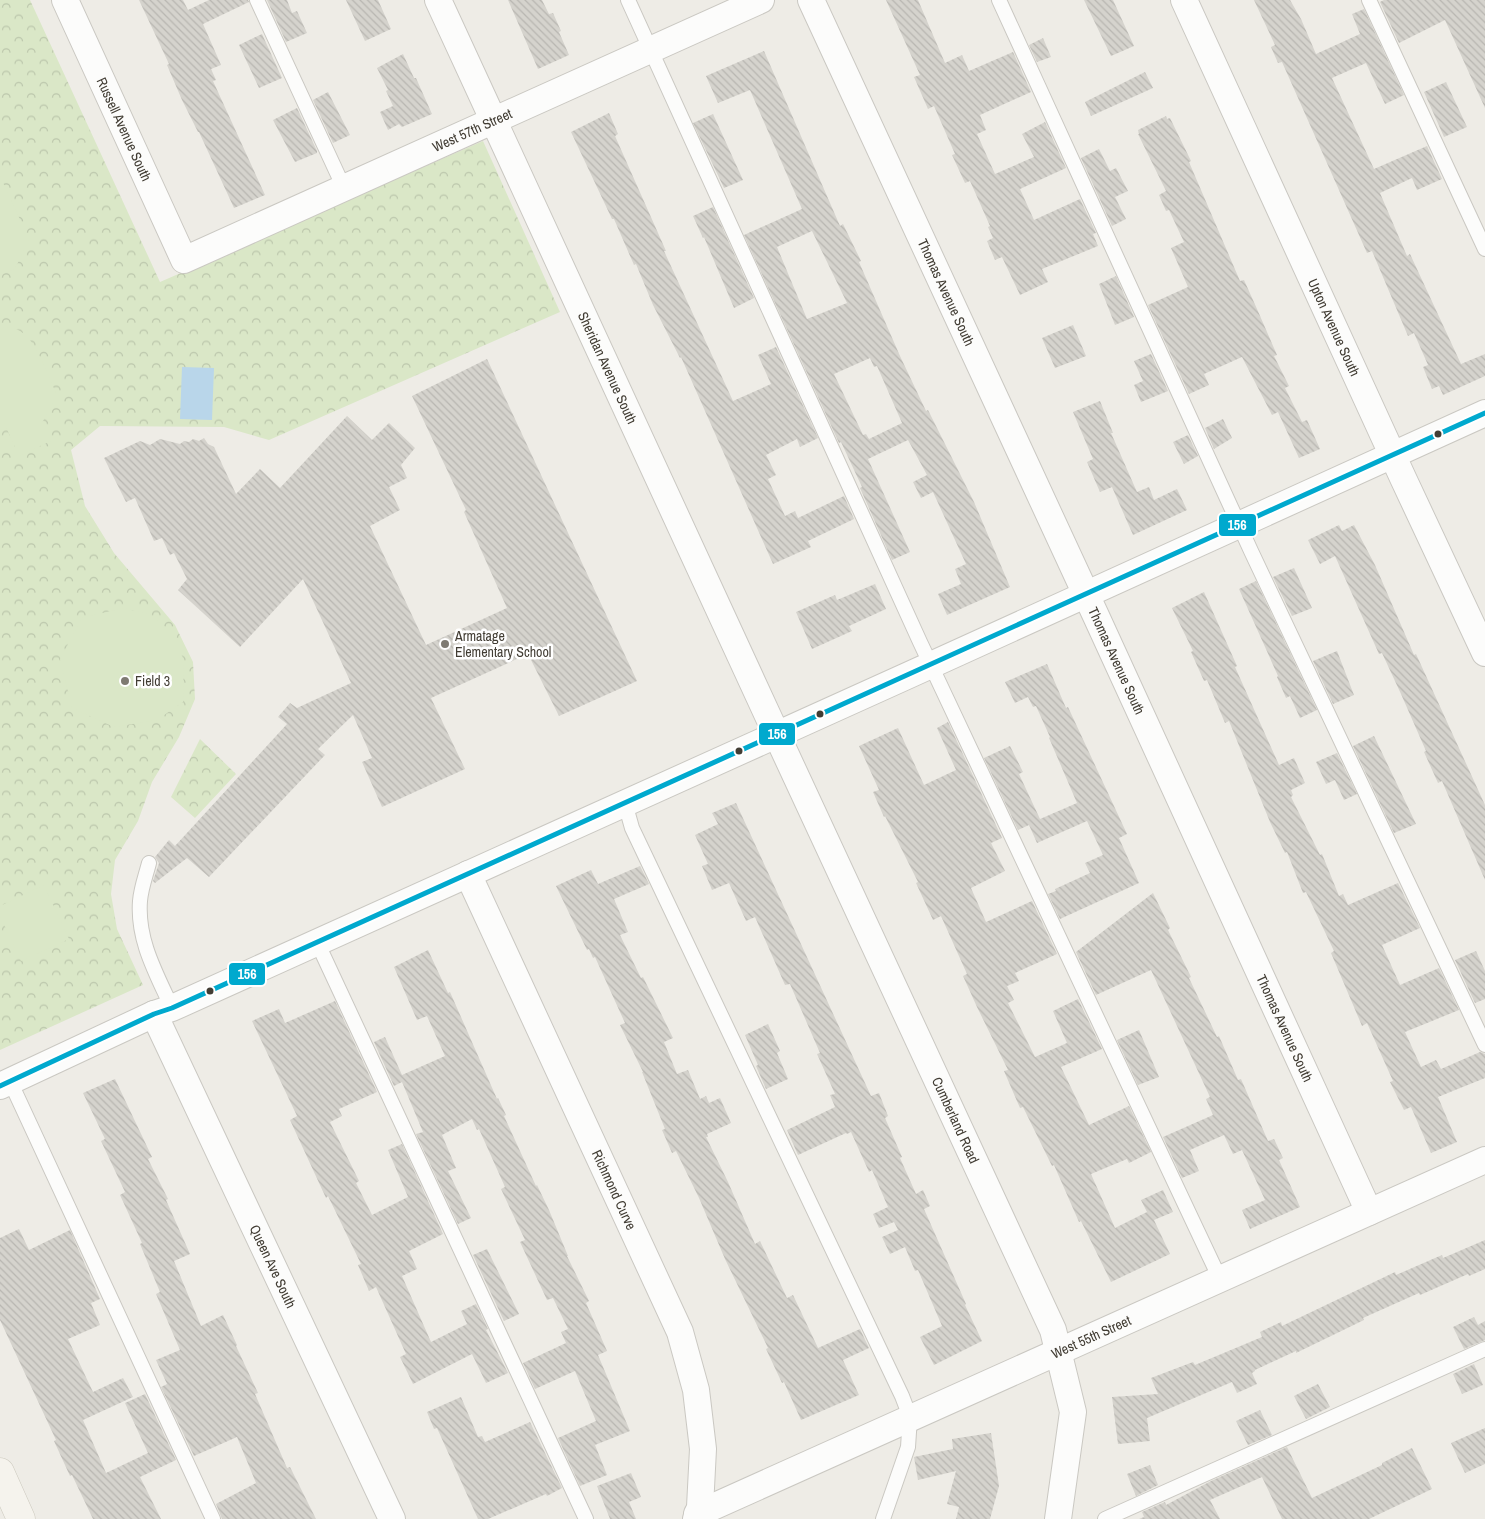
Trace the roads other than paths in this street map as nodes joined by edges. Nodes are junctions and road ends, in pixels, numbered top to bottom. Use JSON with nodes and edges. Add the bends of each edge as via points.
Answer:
{"nodes":[{"id":1,"x":65,"y":0,"type":"edge"},
{"id":2,"x":257,"y":0,"type":"edge"},
{"id":3,"x":438,"y":0,"type":"edge"},
{"id":4,"x":628,"y":0,"type":"edge"},
{"id":5,"x":761,"y":0,"type":"edge"},
{"id":6,"x":811,"y":0,"type":"edge"},
{"id":7,"x":999,"y":0,"type":"edge"},
{"id":8,"x":1184,"y":0,"type":"edge"},
{"id":9,"x":1369,"y":0,"type":"edge"},
{"id":10,"x":650,"y":49,"type":"junction"},
{"id":11,"x":494,"y":120,"type":"junction"},
{"id":12,"x":344,"y":188,"type":"junction"},
{"id":13,"x":1485,"y":249,"type":"edge"},
{"id":14,"x":184,"y":260,"type":"joint"},
{"id":15,"x":1485,"y":413,"type":"edge"},
{"id":16,"x":1393,"y":455,"type":"junction"},
{"id":17,"x":1240,"y":525,"type":"junction"},
{"id":18,"x":1086,"y":595,"type":"junction"},
{"id":19,"x":1485,"y":653,"type":"edge"},
{"id":20,"x":932,"y":666,"type":"junction"},
{"id":21,"x":777,"y":735,"type":"junction"},
{"id":22,"x":625,"y":803,"type":"junction"},
{"id":23,"x":149,"y":863,"type":"dead end"},
{"id":24,"x":468,"y":874,"type":"junction"},
{"id":25,"x":317,"y":942,"type":"junction"},
{"id":26,"x":163,"y":1011,"type":"junction"},
{"id":27,"x":1485,"y":1045,"type":"edge"},
{"id":28,"x":5,"y":1083,"type":"edge"},
{"id":29,"x":1485,"y":1160,"type":"edge"},
{"id":30,"x":1369,"y":1212,"type":"junction"},
{"id":31,"x":1220,"y":1278,"type":"junction"},
{"id":32,"x":1485,"y":1349,"type":"edge"},
{"id":33,"x":1059,"y":1351,"type":"junction"},
{"id":34,"x":910,"y":1418,"type":"junction"},
{"id":35,"x":0,"y":1472,"type":"edge"},
{"id":36,"x":697,"y":1517,"type":"edge"},
{"id":37,"x":21,"y":1519,"type":"edge"},
{"id":38,"x":213,"y":1519,"type":"edge"},
{"id":39,"x":392,"y":1519,"type":"edge"},
{"id":40,"x":586,"y":1519,"type":"edge"},
{"id":41,"x":883,"y":1519,"type":"edge"},
{"id":42,"x":1058,"y":1519,"type":"edge"},
{"id":43,"x":1105,"y":1519,"type":"edge"}],
"edges":[{"from":1,"to":14,"type":"street","name":"Russell Avenue South"},
{"from":2,"to":12,"type":"lane"},
{"from":3,"to":11,"type":"street","name":"Sheridan Avenue South"},
{"from":4,"to":10,"type":"lane"},
{"from":5,"to":10,"type":"street","name":"West 57th Street"},
{"from":6,"to":18,"type":"street","name":"Thomas Avenue South"},
{"from":7,"to":17,"type":"lane"},
{"from":8,"to":16,"type":"street","name":"Upton Avenue South"},
{"from":9,"to":13,"type":"lane"},
{"from":10,"to":11,"type":"street","name":"West 57th Street"},
{"from":10,"to":20,"type":"lane"},
{"from":11,"to":12,"type":"street","name":"West 57th Street"},
{"from":11,"to":21,"type":"street","name":"Sheridan Avenue South"},
{"from":12,"to":14,"type":"street","name":"West 57th Street"},
{"from":15,"to":16,"type":"street"},
{"from":16,"to":17,"type":"street"},
{"from":16,"to":19,"type":"street","name":"Upton Avenue South"},
{"from":17,"to":18,"type":"street"},
{"from":17,"to":27,"type":"lane"},
{"from":18,"to":20,"type":"street"},
{"from":18,"to":30,"type":"street","name":"Thomas Avenue South"},
{"from":20,"to":21,"type":"street"},
{"from":20,"to":31,"type":"lane"},
{"from":21,"to":22,"type":"street"},
{"from":21,"to":33,"type":"street","name":"Cumberland Road","via":[[1054,1330]]},
{"from":22,"to":24,"type":"street"},
{"from":22,"to":34,"type":"lane","via":[[632,828]]},
{"from":23,"to":26,"type":"lane","via":[[140,900],[140,929]]},
{"from":24,"to":25,"type":"street"},
{"from":24,"to":36,"type":"street","name":"Richmond Curve","via":[[680,1332],[696,1390],[703,1449]]},
{"from":25,"to":26,"type":"street"},
{"from":25,"to":40,"type":"lane"},
{"from":26,"to":28,"type":"street"},
{"from":26,"to":39,"type":"street","name":"Queen Ave South"},
{"from":28,"to":38,"type":"lane"},
{"from":29,"to":30,"type":"street","name":"West 55th Street"},
{"from":30,"to":31,"type":"street","name":"West 55th Street"},
{"from":31,"to":33,"type":"street","name":"West 55th Street"},
{"from":32,"to":43,"type":"lane"},
{"from":33,"to":34,"type":"street","name":"West 55th Street"},
{"from":33,"to":42,"type":"street","name":"Cumberland Road","via":[[1073,1412]]},
{"from":34,"to":36,"type":"street","name":"West 55th Street"},
{"from":34,"to":41,"type":"lane","via":[[908,1448]]},
{"from":35,"to":37,"type":"main road"}]}
